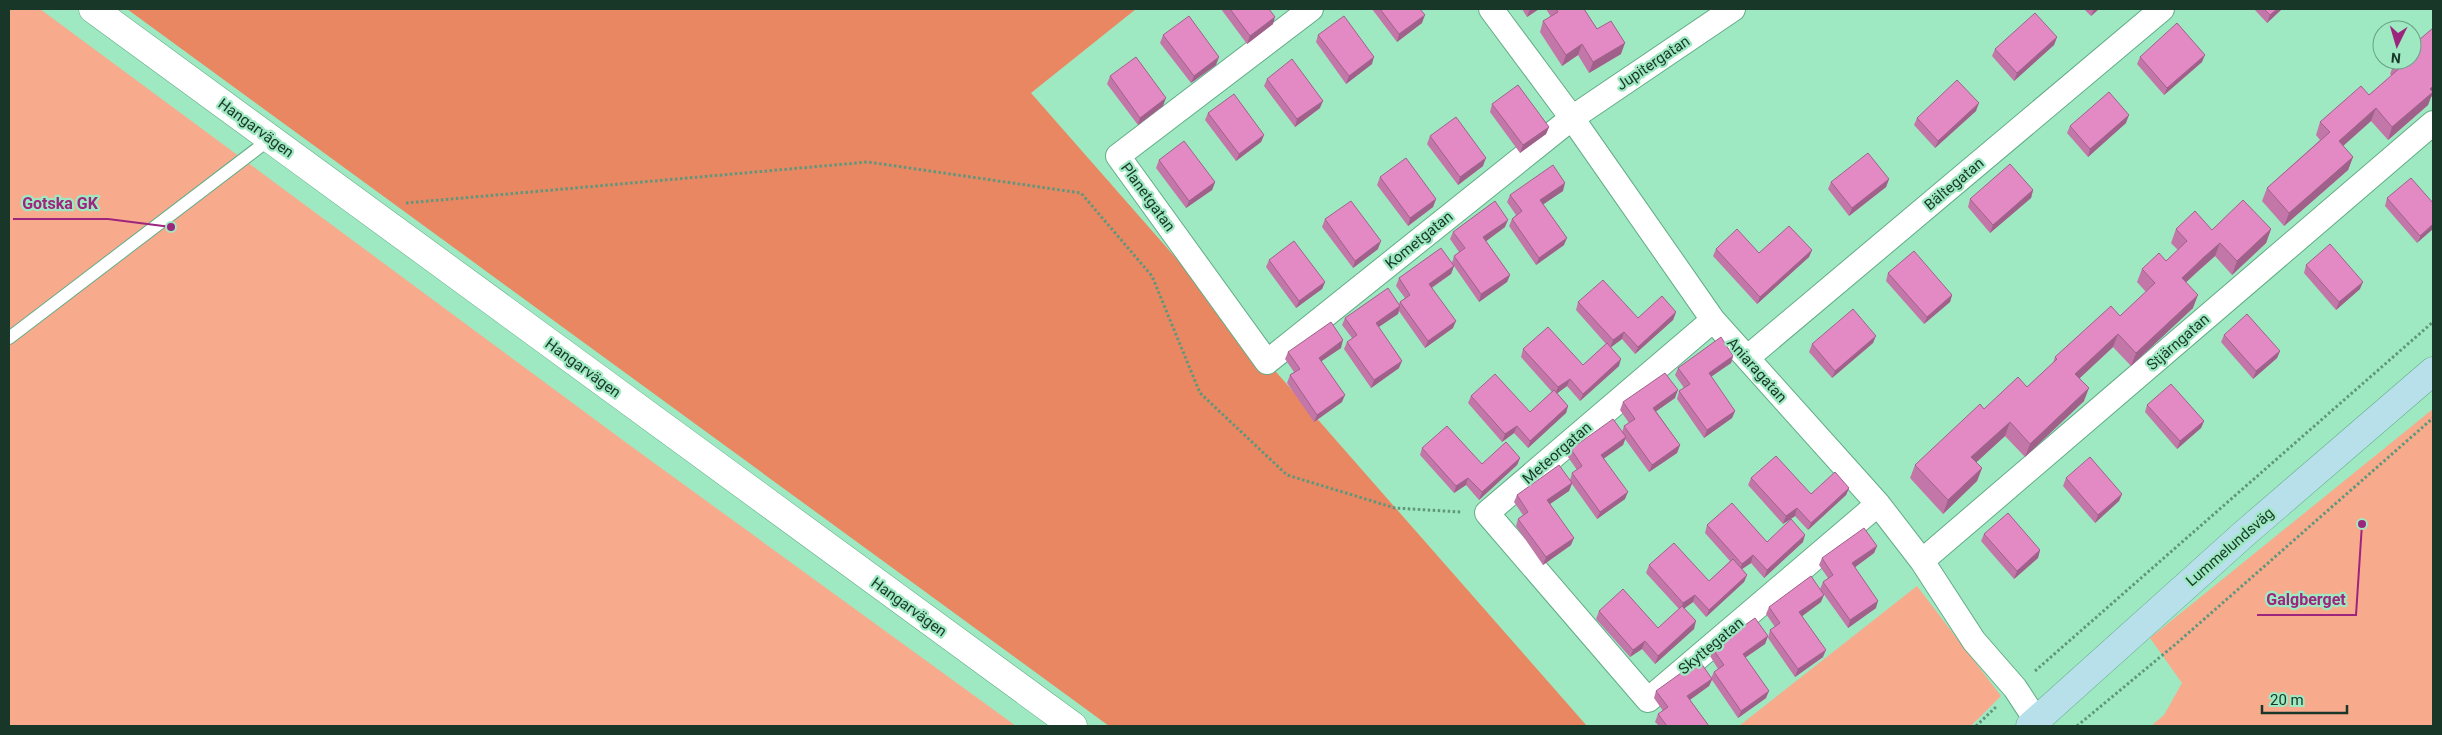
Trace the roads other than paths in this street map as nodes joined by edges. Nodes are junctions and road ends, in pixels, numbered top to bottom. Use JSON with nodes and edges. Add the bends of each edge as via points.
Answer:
{"nodes":[{"id":1,"x":93,"y":9,"type":"edge"},
{"id":2,"x":1311,"y":9,"type":"edge"},
{"id":3,"x":1491,"y":9,"type":"edge"},
{"id":4,"x":1733,"y":9,"type":"edge"},
{"id":5,"x":2162,"y":9,"type":"edge"},
{"id":6,"x":1572,"y":118,"type":"junction"},
{"id":7,"x":2433,"y":123,"type":"edge"},
{"id":8,"x":270,"y":139,"type":"junction"},
{"id":9,"x":1713,"y":320,"type":"junction"},
{"id":10,"x":9,"y":338,"type":"edge"},
{"id":11,"x":1747,"y":358,"type":"junction"},
{"id":12,"x":1266,"y":362,"type":"joint"},
{"id":13,"x":2433,"y":371,"type":"edge"},
{"id":14,"x":1878,"y":504,"type":"junction"},
{"id":15,"x":1922,"y":561,"type":"junction"},
{"id":16,"x":1560,"y":598,"type":"joint"},
{"id":17,"x":2033,"y":723,"type":"edge"},
{"id":18,"x":1072,"y":726,"type":"edge"}],
"edges":[{"from":1,"to":8,"type":"street","name":"Hangarvägen"},
{"from":2,"to":12,"type":"street","name":"Planetgatan","via":[[1118,156]]},
{"from":3,"to":6,"type":"street","name":"Aniaragatan"},
{"from":4,"to":6,"type":"street","name":"Jupitergatan"},
{"from":5,"to":11,"type":"street","name":"Bältegatan"},
{"from":6,"to":9,"type":"street","name":"Aniaragatan"},
{"from":6,"to":12,"type":"street","name":"Kometgatan"},
{"from":7,"to":15,"type":"street","name":"Stjärngatan"},
{"from":8,"to":10,"type":"lane"},
{"from":8,"to":18,"type":"street","name":"Hangarvägen"},
{"from":9,"to":11,"type":"street","name":"Aniaragatan"},
{"from":9,"to":16,"type":"street","name":"Meteorgatan","via":[[1487,513]]},
{"from":11,"to":14,"type":"street","name":"Aniaragatan"},
{"from":13,"to":17,"type":"main road","name":"Lummelundsväg"},
{"from":14,"to":15,"type":"street","name":"Aniaragatan"},
{"from":14,"to":16,"type":"street","name":"Skyttegatan","via":[[1648,700]]},
{"from":15,"to":17,"type":"street","name":"Aniaragatan","via":[[1974,641],[2015,688]]}]}
